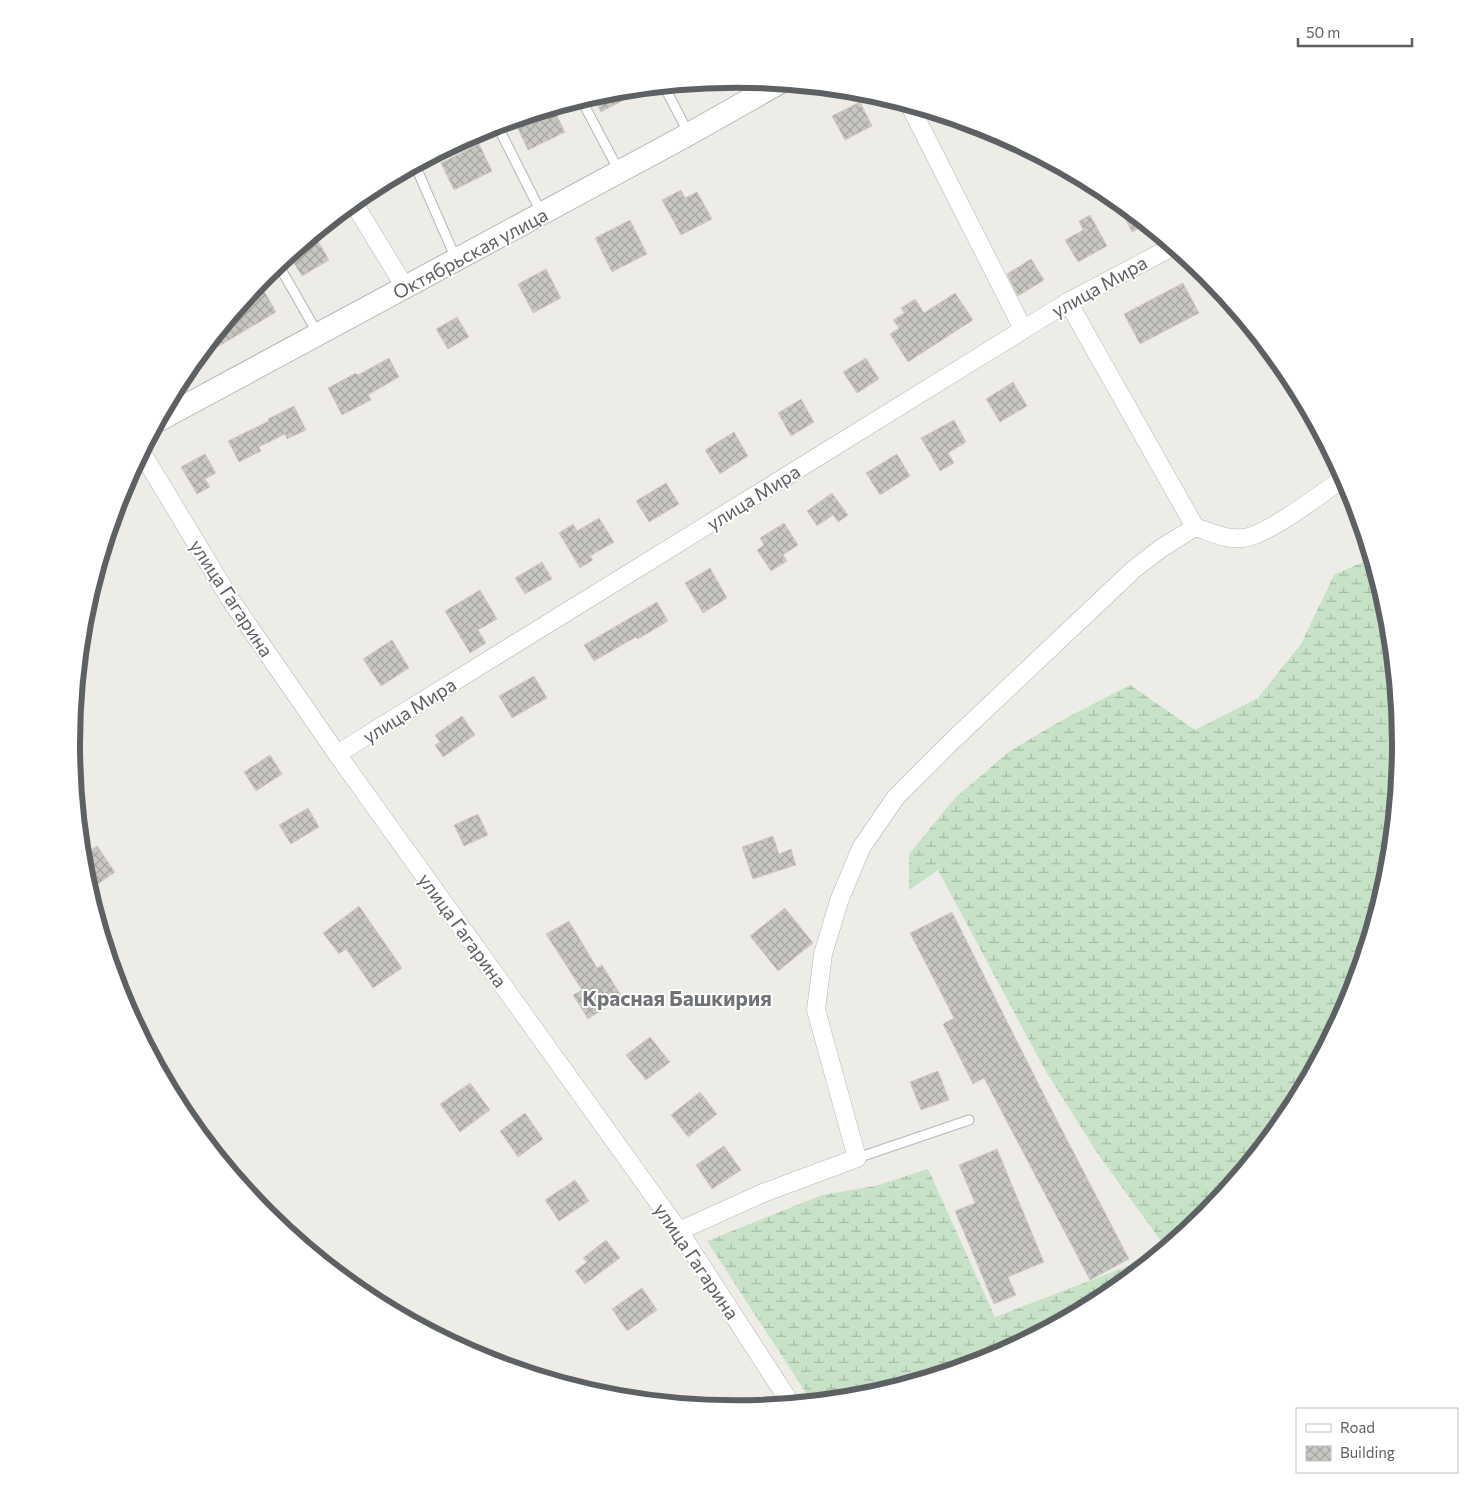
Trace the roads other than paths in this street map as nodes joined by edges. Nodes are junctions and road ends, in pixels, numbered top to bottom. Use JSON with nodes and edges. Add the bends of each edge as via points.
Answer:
{"nodes":[{"id":1,"x":764,"y":89,"type":"edge"},
{"id":2,"x":667,"y":92,"type":"edge"},
{"id":3,"x":585,"y":106,"type":"edge"},
{"id":4,"x":913,"y":112,"type":"edge"},
{"id":5,"x":500,"y":131,"type":"edge"},
{"id":6,"x":689,"y":134,"type":"junction"},
{"id":7,"x":416,"y":171,"type":"edge"},
{"id":8,"x":619,"y":171,"type":"junction"},
{"id":9,"x":357,"y":209,"type":"edge"},
{"id":10,"x":542,"y":214,"type":"junction"},
{"id":11,"x":1168,"y":249,"type":"edge"},
{"id":12,"x":456,"y":260,"type":"junction"},
{"id":13,"x":282,"y":271,"type":"edge"},
{"id":14,"x":405,"y":287,"type":"junction"},
{"id":15,"x":1068,"y":302,"type":"junction"},
{"id":16,"x":1023,"y":330,"type":"junction"},
{"id":17,"x":318,"y":334,"type":"junction"},
{"id":18,"x":169,"y":415,"type":"edge"},
{"id":19,"x":146,"y":459,"type":"edge"},
{"id":20,"x":1338,"y":482,"type":"edge"},
{"id":21,"x":1195,"y":527,"type":"junction"},
{"id":22,"x":337,"y":754,"type":"junction"},
{"id":23,"x":969,"y":1120,"type":"dead end"},
{"id":24,"x":857,"y":1158,"type":"junction"},
{"id":25,"x":679,"y":1231,"type":"junction"},
{"id":26,"x":779,"y":1385,"type":"junction"},
{"id":27,"x":787,"y":1398,"type":"edge"},
{"id":28,"x":776,"y":1399,"type":"edge"}],
"edges":[{"from":1,"to":6,"type":"street","name":"Октябрьская улица"},
{"from":2,"to":6,"type":"lane"},
{"from":3,"to":8,"type":"lane"},
{"from":4,"to":16,"type":"street"},
{"from":5,"to":10,"type":"lane"},
{"from":6,"to":8,"type":"street","name":"Октябрьская улица"},
{"from":7,"to":12,"type":"lane"},
{"from":8,"to":10,"type":"street","name":"Октябрьская улица"},
{"from":9,"to":14,"type":"street"},
{"from":10,"to":12,"type":"street","name":"Октябрьская улица"},
{"from":11,"to":15,"type":"street","name":"улица Мира"},
{"from":12,"to":14,"type":"street","name":"Октябрьская улица"},
{"from":13,"to":17,"type":"lane"},
{"from":14,"to":17,"type":"street","name":"Октябрьская улица"},
{"from":15,"to":16,"type":"street","name":"улица Мира"},
{"from":15,"to":21,"type":"street"},
{"from":16,"to":22,"type":"street","name":"улица Мира"},
{"from":17,"to":18,"type":"street","name":"Октябрьская улица"},
{"from":19,"to":22,"type":"street","name":"улица Гагарина","via":[[230,599]]},
{"from":20,"to":21,"type":"street","via":[[1264,531],[1244,538],[1224,537]]},
{"from":21,"to":24,"type":"street","via":[[1160,548],[1133,570],[951,742],[896,797],[861,848],[839,901],[823,954],[816,1010]]},
{"from":22,"to":25,"type":"street","name":"улица Гагарина"},
{"from":23,"to":24,"type":"lane"},
{"from":24,"to":25,"type":"street","via":[[763,1193]]},
{"from":25,"to":26,"type":"street","name":"улица Гагарина"},
{"from":26,"to":27,"type":"street","name":"улица Гагарина"},
{"from":26,"to":28,"type":"street"}]}
